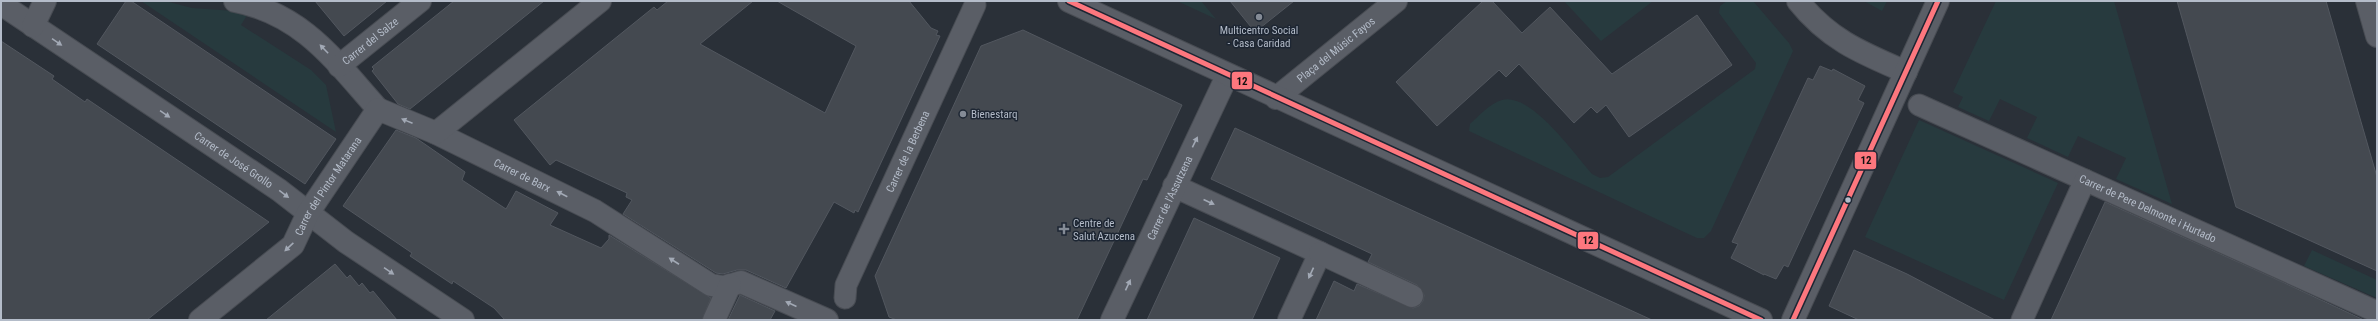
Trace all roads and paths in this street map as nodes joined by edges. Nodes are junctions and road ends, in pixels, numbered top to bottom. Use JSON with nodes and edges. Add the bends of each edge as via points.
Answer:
{"nodes":[{"id":1,"x":45,"y":1,"type":"edge"},
{"id":2,"x":235,"y":1,"type":"edge"},
{"id":3,"x":420,"y":1,"type":"edge"},
{"id":4,"x":600,"y":1,"type":"edge"},
{"id":5,"x":1069,"y":1,"type":"edge"},
{"id":6,"x":1396,"y":1,"type":"edge"},
{"id":7,"x":1798,"y":1,"type":"edge"},
{"id":8,"x":1938,"y":1,"type":"edge"},
{"id":9,"x":2367,"y":1,"type":"edge"},
{"id":10,"x":1,"y":4,"type":"edge"},
{"id":11,"x":260,"y":4,"type":"edge"},
{"id":12,"x":975,"y":5,"type":"dead end"},
{"id":13,"x":33,"y":26,"type":"junction"},
{"id":14,"x":2377,"y":36,"type":"edge"},
{"id":15,"x":339,"y":66,"type":"junction"},
{"id":16,"x":1906,"y":72,"type":"junction"},
{"id":17,"x":1227,"y":76,"type":"junction"},
{"id":18,"x":1276,"y":98,"type":"junction"},
{"id":19,"x":1919,"y":105,"type":"dead end"},
{"id":20,"x":378,"y":109,"type":"junction"},
{"id":21,"x":436,"y":133,"type":"junction"},
{"id":22,"x":2085,"y":180,"type":"junction"},
{"id":23,"x":1174,"y":186,"type":"junction"},
{"id":24,"x":308,"y":212,"type":"junction"},
{"id":25,"x":1320,"y":253,"type":"junction"},
{"id":26,"x":730,"y":284,"type":"junction"},
{"id":27,"x":1412,"y":296,"type":"dead end"},
{"id":28,"x":845,"y":298,"type":"dead end"},
{"id":29,"x":2377,"y":312,"type":"edge"},
{"id":30,"x":200,"y":320,"type":"edge"},
{"id":31,"x":463,"y":320,"type":"edge"},
{"id":32,"x":714,"y":320,"type":"edge"},
{"id":33,"x":827,"y":320,"type":"edge"},
{"id":34,"x":1112,"y":320,"type":"edge"},
{"id":35,"x":1289,"y":320,"type":"edge"},
{"id":36,"x":1761,"y":320,"type":"edge"},
{"id":37,"x":1793,"y":320,"type":"edge"},
{"id":38,"x":2022,"y":320,"type":"edge"}],
"edges":[{"from":1,"to":13,"type":"street"},
{"from":2,"to":11,"type":"street","name":"Carrer de Barx"},
{"from":3,"to":15,"type":"street","name":"Carrer del Salze"},
{"from":4,"to":21,"type":"street"},
{"from":5,"to":17,"type":"street"},
{"from":6,"to":18,"type":"street","name":"Plaça del Músic Fayos"},
{"from":7,"to":16,"type":"street","via":[[1826,32]]},
{"from":8,"to":16,"type":"street"},
{"from":9,"to":14,"type":"street"},
{"from":10,"to":13,"type":"street","name":"Carrer de José Grollo"},
{"from":15,"to":11,"type":"street","name":"Carrer de Barx","one_way":true,"via":[[296,24]]},
{"from":12,"to":28,"type":"street","name":"Carrer de la Berbena","via":[[846,284]]},
{"from":13,"to":24,"type":"street","name":"Carrer de José Grollo","one_way":true},
{"from":15,"to":20,"type":"street","name":"Carrer de Barx"},
{"from":16,"to":37,"type":"street"},
{"from":17,"to":18,"type":"street"},
{"from":23,"to":17,"type":"street","name":"Carrer de l'Assutzena","one_way":true},
{"from":18,"to":36,"type":"street"},
{"from":19,"to":22,"type":"street","name":"Carrer de Pere Delmonte i Hurtado"},
{"from":21,"to":20,"type":"street","name":"Carrer de Barx","one_way":true},
{"from":20,"to":24,"type":"street","name":"Carrer del Pintor Matarana"},
{"from":26,"to":21,"type":"street","name":"Carrer de Barx","one_way":true,"via":[[724,287],[711,285],[595,211]]},
{"from":22,"to":29,"type":"street","name":"Carrer de Pere Delmonte i Hurtado"},
{"from":22,"to":38,"type":"street"},
{"from":23,"to":25,"type":"street","one_way":true},
{"from":34,"to":23,"type":"street","name":"Carrer de l'Assutzena","one_way":true},
{"from":24,"to":30,"type":"street","name":"Carrer del Pintor Matarana","one_way":true,"via":[[294,245]]},
{"from":24,"to":31,"type":"street","name":"Carrer de José Grollo","one_way":true,"via":[[346,242]]},
{"from":25,"to":27,"type":"street"},
{"from":25,"to":35,"type":"street","one_way":true},
{"from":26,"to":32,"type":"street"},
{"from":33,"to":26,"type":"street","name":"Carrer de Barx","one_way":true,"via":[[741,282]]}]}
